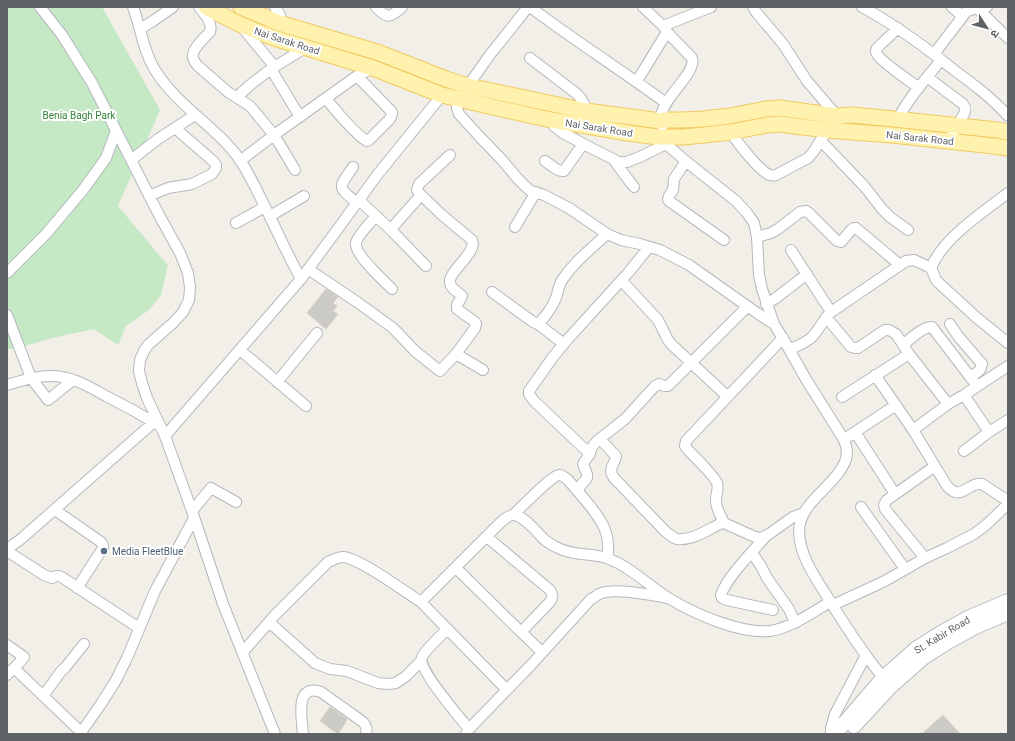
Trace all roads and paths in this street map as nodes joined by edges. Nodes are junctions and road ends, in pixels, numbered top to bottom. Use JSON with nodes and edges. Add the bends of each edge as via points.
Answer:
{"nodes":[{"id":1,"x":40,"y":7,"type":"edge"},
{"id":2,"x":133,"y":7,"type":"edge"},
{"id":3,"x":173,"y":7,"type":"edge"},
{"id":4,"x":199,"y":7,"type":"edge"},
{"id":5,"x":206,"y":7,"type":"edge"},
{"id":6,"x":241,"y":7,"type":"edge"},
{"id":7,"x":275,"y":7,"type":"edge"},
{"id":8,"x":376,"y":7,"type":"edge"},
{"id":9,"x":402,"y":7,"type":"edge"},
{"id":10,"x":529,"y":7,"type":"edge"},
{"id":11,"x":643,"y":7,"type":"edge"},
{"id":12,"x":711,"y":7,"type":"edge"},
{"id":13,"x":753,"y":7,"type":"edge"},
{"id":14,"x":862,"y":7,"type":"edge"},
{"id":15,"x":952,"y":7,"type":"edge"},
{"id":16,"x":983,"y":8,"type":"edge"},
{"id":17,"x":962,"y":16,"type":"junction"},
{"id":18,"x":279,"y":23,"type":"junction"},
{"id":19,"x":239,"y":24,"type":"junction"},
{"id":20,"x":898,"y":28,"type":"junction"},
{"id":21,"x":140,"y":29,"type":"junction"},
{"id":22,"x":665,"y":29,"type":"junction"},
{"id":23,"x":1008,"y":38,"type":"edge"},
{"id":24,"x":305,"y":48,"type":"junction"},
{"id":25,"x":938,"y":57,"type":"junction"},
{"id":26,"x":530,"y":58,"type":"dead end"},
{"id":27,"x":272,"y":68,"type":"junction"},
{"id":28,"x":373,"y":68,"type":"junction"},
{"id":29,"x":357,"y":76,"type":"junction"},
{"id":30,"x":927,"y":77,"type":"junction"},
{"id":31,"x":637,"y":81,"type":"junction"},
{"id":32,"x":468,"y":86,"type":"junction"},
{"id":33,"x":919,"y":88,"type":"junction"},
{"id":34,"x":442,"y":95,"type":"junction"},
{"id":35,"x":237,"y":97,"type":"junction"},
{"id":36,"x":326,"y":99,"type":"junction"},
{"id":37,"x":459,"y":99,"type":"junction"},
{"id":38,"x":666,"y":103,"type":"junction"},
{"id":39,"x":586,"y":111,"type":"junction"},
{"id":40,"x":196,"y":115,"type":"junction"},
{"id":41,"x":837,"y":116,"type":"junction"},
{"id":42,"x":1008,"y":116,"type":"edge"},
{"id":43,"x":300,"y":117,"type":"junction"},
{"id":44,"x":898,"y":119,"type":"junction"},
{"id":45,"x":551,"y":120,"type":"junction"},
{"id":46,"x":661,"y":121,"type":"junction"},
{"id":47,"x":957,"y":126,"type":"junction"},
{"id":48,"x":587,"y":127,"type":"junction"},
{"id":49,"x":176,"y":128,"type":"junction"},
{"id":50,"x":116,"y":131,"type":"junction"},
{"id":51,"x":731,"y":132,"type":"junction"},
{"id":52,"x":1008,"y":132,"type":"edge"},
{"id":53,"x":274,"y":136,"type":"junction"},
{"id":54,"x":824,"y":136,"type":"junction"},
{"id":55,"x":663,"y":139,"type":"junction"},
{"id":56,"x":948,"y":142,"type":"junction"},
{"id":57,"x":583,"y":144,"type":"junction"},
{"id":58,"x":1008,"y":148,"type":"edge"},
{"id":59,"x":450,"y":155,"type":"dead end"},
{"id":60,"x":614,"y":159,"type":"junction"},
{"id":61,"x":131,"y":160,"type":"junction"},
{"id":62,"x":240,"y":161,"type":"junction"},
{"id":63,"x":545,"y":161,"type":"dead end"},
{"id":64,"x":686,"y":161,"type":"junction"},
{"id":65,"x":353,"y":167,"type":"dead end"},
{"id":66,"x":295,"y":170,"type":"dead end"},
{"id":67,"x":634,"y":187,"type":"dead end"},
{"id":68,"x":536,"y":192,"type":"junction"},
{"id":69,"x":1008,"y":193,"type":"edge"},
{"id":70,"x":421,"y":195,"type":"junction"},
{"id":71,"x":149,"y":196,"type":"junction"},
{"id":72,"x":304,"y":196,"type":"dead end"},
{"id":73,"x":358,"y":202,"type":"junction"},
{"id":74,"x":268,"y":212,"type":"junction"},
{"id":75,"x":376,"y":216,"type":"junction"},
{"id":76,"x":236,"y":222,"type":"dead end"},
{"id":77,"x":515,"y":227,"type":"dead end"},
{"id":78,"x":391,"y":229,"type":"junction"},
{"id":79,"x":908,"y":230,"type":"dead end"},
{"id":80,"x":607,"y":234,"type":"junction"},
{"id":81,"x":758,"y":237,"type":"junction"},
{"id":82,"x":724,"y":240,"type":"dead end"},
{"id":83,"x":649,"y":247,"type":"junction"},
{"id":84,"x":791,"y":250,"type":"dead end"},
{"id":85,"x":900,"y":265,"type":"junction"},
{"id":86,"x":426,"y":266,"type":"dead end"},
{"id":87,"x":931,"y":268,"type":"junction"},
{"id":88,"x":308,"y":269,"type":"junction"},
{"id":89,"x":7,"y":273,"type":"edge"},
{"id":90,"x":807,"y":274,"type":"junction"},
{"id":91,"x":301,"y":279,"type":"junction"},
{"id":92,"x":622,"y":280,"type":"junction"},
{"id":93,"x":392,"y":289,"type":"dead end"},
{"id":94,"x":492,"y":292,"type":"dead end"},
{"id":95,"x":766,"y":304,"type":"junction"},
{"id":96,"x":747,"y":307,"type":"junction"},
{"id":97,"x":828,"y":314,"type":"junction"},
{"id":98,"x":7,"y":315,"type":"edge"},
{"id":99,"x":538,"y":324,"type":"junction"},
{"id":100,"x":774,"y":324,"type":"junction"},
{"id":101,"x":950,"y":324,"type":"dead end"},
{"id":102,"x":317,"y":333,"type":"dead end"},
{"id":103,"x":783,"y":338,"type":"junction"},
{"id":104,"x":1008,"y":343,"type":"edge"},
{"id":105,"x":564,"y":344,"type":"junction"},
{"id":106,"x":903,"y":345,"type":"junction"},
{"id":107,"x":240,"y":350,"type":"junction"},
{"id":108,"x":790,"y":350,"type":"junction"},
{"id":109,"x":456,"y":354,"type":"junction"},
{"id":110,"x":909,"y":354,"type":"junction"},
{"id":111,"x":691,"y":363,"type":"junction"},
{"id":112,"x":1008,"y":366,"type":"edge"},
{"id":113,"x":483,"y":370,"type":"dead end"},
{"id":114,"x":875,"y":375,"type":"junction"},
{"id":115,"x":971,"y":377,"type":"junction"},
{"id":116,"x":31,"y":378,"type":"junction"},
{"id":117,"x":73,"y":380,"type":"junction"},
{"id":118,"x":277,"y":382,"type":"junction"},
{"id":119,"x":7,"y":385,"type":"edge"},
{"id":120,"x":978,"y":386,"type":"junction"},
{"id":121,"x":964,"y":395,"type":"junction"},
{"id":122,"x":727,"y":396,"type":"junction"},
{"id":123,"x":842,"y":397,"type":"dead end"},
{"id":124,"x":948,"y":404,"type":"junction"},
{"id":125,"x":896,"y":405,"type":"junction"},
{"id":126,"x":306,"y":406,"type":"dead end"},
{"id":127,"x":1008,"y":420,"type":"edge"},
{"id":128,"x":157,"y":424,"type":"junction"},
{"id":129,"x":913,"y":430,"type":"junction"},
{"id":130,"x":855,"y":432,"type":"junction"},
{"id":131,"x":989,"y":432,"type":"junction"},
{"id":132,"x":165,"y":436,"type":"junction"},
{"id":133,"x":600,"y":439,"type":"junction"},
{"id":134,"x":844,"y":440,"type":"junction"},
{"id":135,"x":964,"y":451,"type":"dead end"},
{"id":136,"x":590,"y":454,"type":"junction"},
{"id":137,"x":935,"y":466,"type":"junction"},
{"id":138,"x":576,"y":490,"type":"junction"},
{"id":139,"x":895,"y":494,"type":"junction"},
{"id":140,"x":1008,"y":501,"type":"edge"},
{"id":141,"x":236,"y":502,"type":"dead end"},
{"id":142,"x":1008,"y":504,"type":"edge"},
{"id":143,"x":861,"y":507,"type":"dead end"},
{"id":144,"x":55,"y":510,"type":"junction"},
{"id":145,"x":804,"y":513,"type":"junction"},
{"id":146,"x":193,"y":515,"type":"junction"},
{"id":147,"x":513,"y":515,"type":"junction"},
{"id":148,"x":724,"y":523,"type":"junction"},
{"id":149,"x":766,"y":536,"type":"junction"},
{"id":150,"x":487,"y":537,"type":"junction"},
{"id":151,"x":7,"y":550,"type":"edge"},
{"id":152,"x":752,"y":553,"type":"junction"},
{"id":153,"x":608,"y":558,"type":"junction"},
{"id":154,"x":925,"y":558,"type":"junction"},
{"id":155,"x":456,"y":568,"type":"junction"},
{"id":156,"x":905,"y":569,"type":"junction"},
{"id":157,"x":77,"y":588,"type":"junction"},
{"id":158,"x":669,"y":599,"type":"junction"},
{"id":159,"x":1008,"y":601,"type":"edge"},
{"id":160,"x":421,"y":602,"type":"junction"},
{"id":161,"x":831,"y":604,"type":"junction"},
{"id":162,"x":773,"y":610,"type":"dead end"},
{"id":163,"x":1008,"y":613,"type":"edge"},
{"id":164,"x":269,"y":622,"type":"junction"},
{"id":165,"x":795,"y":623,"type":"junction"},
{"id":166,"x":139,"y":628,"type":"junction"},
{"id":167,"x":447,"y":629,"type":"junction"},
{"id":168,"x":521,"y":632,"type":"junction"},
{"id":169,"x":84,"y":644,"type":"dead end"},
{"id":170,"x":7,"y":645,"type":"edge"},
{"id":171,"x":243,"y":652,"type":"junction"},
{"id":172,"x":542,"y":652,"type":"junction"},
{"id":173,"x":866,"y":655,"type":"junction"},
{"id":174,"x":421,"y":661,"type":"junction"},
{"id":175,"x":11,"y":671,"type":"edge"},
{"id":176,"x":887,"y":683,"type":"junction"},
{"id":177,"x":507,"y":690,"type":"junction"},
{"id":178,"x":43,"y":696,"type":"junction"},
{"id":179,"x":468,"y":732,"type":"edge"},
{"id":180,"x":80,"y":733,"type":"edge"},
{"id":181,"x":275,"y":734,"type":"edge"},
{"id":182,"x":303,"y":734,"type":"edge"},
{"id":183,"x":366,"y":734,"type":"edge"},
{"id":184,"x":831,"y":734,"type":"edge"},
{"id":185,"x":835,"y":734,"type":"edge"},
{"id":186,"x":848,"y":734,"type":"edge"}],
"edges":[{"from":1,"to":50,"type":"street","via":[[62,35],[92,83]]},
{"from":2,"to":21,"type":"street"},
{"from":3,"to":21,"type":"street"},
{"from":4,"to":35,"type":"street","via":[[211,28],[193,52],[194,62]]},
{"from":5,"to":19,"type":"main road","name":"Nai Sarak Road"},
{"from":6,"to":18,"type":"main road","name":"Nai Sarak Road"},
{"from":7,"to":18,"type":"street","via":[[280,15]]},
{"from":8,"to":9,"type":"street","via":[[388,16]]},
{"from":10,"to":31,"type":"street"},
{"from":10,"to":32,"type":"street"},
{"from":11,"to":22,"type":"street"},
{"from":12,"to":22,"type":"street"},
{"from":13,"to":41,"type":"street","via":[[783,44],[807,81]]},
{"from":14,"to":20,"type":"street"},
{"from":15,"to":17,"type":"street"},
{"from":16,"to":17,"type":"street","via":[[969,10]]},
{"from":16,"to":23,"type":"street"},
{"from":17,"to":25,"type":"street"},
{"from":18,"to":32,"type":"main road","name":"Nai Sarak Road","via":[[377,52],[446,80]]},
{"from":19,"to":24,"type":"main road","name":"Nai Sarak Road"},
{"from":19,"to":27,"type":"street"},
{"from":20,"to":25,"type":"street"},
{"from":20,"to":33,"type":"street","via":[[877,48],[877,55]]},
{"from":21,"to":40,"type":"street","via":[[146,52],[155,70],[163,82]]},
{"from":22,"to":31,"type":"street"},
{"from":22,"to":38,"type":"street","via":[[693,62]]},
{"from":24,"to":27,"type":"street"},
{"from":24,"to":28,"type":"main road","name":"Nai Sarak Road"},
{"from":25,"to":30,"type":"street"},
{"from":25,"to":42,"type":"street","via":[[1000,106]]},
{"from":26,"to":39,"type":"street","via":[[582,98]]},
{"from":27,"to":35,"type":"street"},
{"from":27,"to":43,"type":"street"},
{"from":28,"to":29,"type":"street"},
{"from":28,"to":34,"type":"main road","name":"Nai Sarak Road"},
{"from":29,"to":36,"type":"street"},
{"from":29,"to":36,"type":"street","via":[[392,112],[390,119],[369,140],[358,134]]},
{"from":30,"to":33,"type":"street"},
{"from":30,"to":47,"type":"street","via":[[965,107]]},
{"from":31,"to":38,"type":"street"},
{"from":32,"to":39,"type":"main road","name":"Nai Sarak Road"},
{"from":33,"to":44,"type":"street"},
{"from":34,"to":37,"type":"main road","name":"Nai Sarak Road"},
{"from":34,"to":73,"type":"street"},
{"from":35,"to":53,"type":"street","via":[[250,106]]},
{"from":36,"to":43,"type":"street"},
{"from":37,"to":45,"type":"main road","name":"Nai Sarak Road"},
{"from":37,"to":68,"type":"street","via":[[457,108],[460,114],[526,187]]},
{"from":38,"to":46,"type":"street"},
{"from":39,"to":46,"type":"main road","name":"Nai Sarak Road"},
{"from":39,"to":48,"type":"street"},
{"from":40,"to":49,"type":"street"},
{"from":40,"to":62,"type":"street"},
{"from":41,"to":44,"type":"main road","name":"Nai Sarak Road"},
{"from":41,"to":46,"type":"main road","name":"Nai Sarak Road","via":[[780,108],[703,119]]},
{"from":43,"to":53,"type":"street"},
{"from":44,"to":47,"type":"main road","name":"Nai Sarak Road"},
{"from":45,"to":48,"type":"main road","name":"Nai Sarak Road"},
{"from":45,"to":57,"type":"street","via":[[563,133]]},
{"from":46,"to":55,"type":"street"},
{"from":47,"to":52,"type":"main road","name":"Nai Sarak Road"},
{"from":47,"to":56,"type":"street"},
{"from":48,"to":55,"type":"main road","name":"Nai Sarak Road"},
{"from":49,"to":61,"type":"street"},
{"from":49,"to":71,"type":"street","via":[[213,161],[216,168],[204,179],[168,188]]},
{"from":50,"to":61,"type":"street"},
{"from":50,"to":89,"type":"street","via":[[106,158],[83,190],[46,234]]},
{"from":51,"to":54,"type":"main road","name":"Nai Sarak Road","via":[[779,124]]},
{"from":51,"to":54,"type":"street","via":[[756,164],[771,176],[808,158]]},
{"from":51,"to":55,"type":"main road","name":"Nai Sarak Road"},
{"from":53,"to":62,"type":"street"},
{"from":53,"to":66,"type":"street"},
{"from":54,"to":56,"type":"main road","name":"Nai Sarak Road","via":[[892,135]]},
{"from":54,"to":79,"type":"street","via":[[883,210]]},
{"from":55,"to":60,"type":"street","via":[[642,156],[627,162]]},
{"from":55,"to":64,"type":"street"},
{"from":56,"to":58,"type":"main road","name":"Nai Sarak Road"},
{"from":57,"to":60,"type":"street"},
{"from":57,"to":63,"type":"street","via":[[562,172]]},
{"from":59,"to":70,"type":"street","via":[[419,184],[417,190]]},
{"from":60,"to":67,"type":"street"},
{"from":61,"to":71,"type":"street"},
{"from":62,"to":74,"type":"street"},
{"from":64,"to":81,"type":"street","via":[[736,201],[754,224]]},
{"from":64,"to":82,"type":"street","via":[[674,179],[668,201]]},
{"from":65,"to":73,"type":"street","via":[[341,186],[342,190]]},
{"from":68,"to":77,"type":"street"},
{"from":68,"to":80,"type":"street","via":[[569,208]]},
{"from":69,"to":87,"type":"street","via":[[967,224],[942,250]]},
{"from":70,"to":78,"type":"street"},
{"from":70,"to":109,"type":"street","via":[[474,242],[449,280],[451,286],[462,296],[457,305],[458,309],[476,324]]},
{"from":71,"to":128,"type":"street","via":[[180,253],[188,273],[190,287],[183,312],[148,345],[140,360],[142,383]]},
{"from":72,"to":74,"type":"street"},
{"from":73,"to":75,"type":"street"},
{"from":73,"to":88,"type":"street"},
{"from":74,"to":76,"type":"street"},
{"from":74,"to":91,"type":"street"},
{"from":75,"to":78,"type":"street"},
{"from":75,"to":93,"type":"street","via":[[357,238],[356,248],[370,267]]},
{"from":78,"to":86,"type":"street"},
{"from":80,"to":83,"type":"street"},
{"from":80,"to":99,"type":"street","via":[[565,275],[559,284],[553,305]]},
{"from":81,"to":85,"type":"street","via":[[771,233],[800,212],[806,211],[837,241],[841,242],[856,228]]},
{"from":81,"to":95,"type":"street","via":[[759,275]]},
{"from":83,"to":92,"type":"street"},
{"from":83,"to":96,"type":"street","via":[[689,265]]},
{"from":84,"to":90,"type":"street"},
{"from":85,"to":87,"type":"street","via":[[914,260]]},
{"from":85,"to":97,"type":"street"},
{"from":87,"to":104,"type":"street","via":[[941,286]]},
{"from":88,"to":91,"type":"street"},
{"from":88,"to":109,"type":"street","via":[[393,328],[416,352],[440,371]]},
{"from":90,"to":95,"type":"street"},
{"from":90,"to":97,"type":"street"},
{"from":91,"to":107,"type":"street"},
{"from":92,"to":105,"type":"street"},
{"from":92,"to":111,"type":"street","via":[[658,320],[668,340]]},
{"from":94,"to":99,"type":"street"},
{"from":95,"to":100,"type":"street"},
{"from":96,"to":100,"type":"street"},
{"from":96,"to":111,"type":"street"},
{"from":97,"to":106,"type":"street","via":[[851,347],[858,348],[885,330],[896,334]]},
{"from":97,"to":108,"type":"street","via":[[813,336]]},
{"from":98,"to":116,"type":"street"},
{"from":99,"to":105,"type":"street"},
{"from":100,"to":103,"type":"street"},
{"from":101,"to":115,"type":"street","via":[[982,364],[980,370]]},
{"from":102,"to":118,"type":"street"},
{"from":103,"to":108,"type":"street"},
{"from":103,"to":122,"type":"street"},
{"from":105,"to":136,"type":"street","via":[[529,394]]},
{"from":106,"to":110,"type":"street"},
{"from":106,"to":115,"type":"street","via":[[930,326]]},
{"from":107,"to":118,"type":"street"},
{"from":107,"to":132,"type":"street"},
{"from":108,"to":134,"type":"street"},
{"from":109,"to":113,"type":"street"},
{"from":110,"to":114,"type":"street"},
{"from":110,"to":124,"type":"street"},
{"from":111,"to":122,"type":"street"},
{"from":111,"to":133,"type":"street","via":[[668,386],[655,386],[625,419]]},
{"from":112,"to":120,"type":"street"},
{"from":114,"to":123,"type":"street"},
{"from":114,"to":125,"type":"street"},
{"from":115,"to":120,"type":"street"},
{"from":116,"to":117,"type":"street","via":[[63,376]]},
{"from":116,"to":117,"type":"street","via":[[48,400]]},
{"from":116,"to":119,"type":"street"},
{"from":117,"to":128,"type":"street"},
{"from":118,"to":126,"type":"street"},
{"from":120,"to":121,"type":"street"},
{"from":121,"to":124,"type":"street"},
{"from":121,"to":131,"type":"street"},
{"from":122,"to":148,"type":"street","via":[[689,437],[685,446],[716,481],[716,501]]},
{"from":124,"to":129,"type":"street"},
{"from":125,"to":129,"type":"street"},
{"from":125,"to":130,"type":"street"},
{"from":127,"to":131,"type":"street"},
{"from":128,"to":132,"type":"street"},
{"from":128,"to":144,"type":"street"},
{"from":129,"to":137,"type":"street"},
{"from":130,"to":134,"type":"street"},
{"from":130,"to":139,"type":"street"},
{"from":131,"to":135,"type":"street"},
{"from":132,"to":146,"type":"street"},
{"from":133,"to":136,"type":"street","via":[[594,444]]},
{"from":133,"to":148,"type":"street","via":[[616,456],[611,467],[614,478],[673,537],[684,539]]},
{"from":134,"to":145,"type":"street","via":[[846,458],[835,476]]},
{"from":136,"to":138,"type":"street","via":[[583,465],[587,478]]},
{"from":137,"to":139,"type":"street"},
{"from":137,"to":140,"type":"street","via":[[947,486],[955,492],[978,483]]},
{"from":138,"to":147,"type":"street","via":[[568,480],[561,475],[558,476],[549,481]]},
{"from":138,"to":153,"type":"street","via":[[603,523],[608,543]]},
{"from":139,"to":154,"type":"street","via":[[885,502],[885,509]]},
{"from":141,"to":146,"type":"street","via":[[211,488]]},
{"from":142,"to":154,"type":"street","via":[[974,534]]},
{"from":143,"to":156,"type":"street"},
{"from":144,"to":151,"type":"street"},
{"from":144,"to":157,"type":"street","via":[[103,545]]},
{"from":145,"to":149,"type":"street","via":[[793,517]]},
{"from":145,"to":161,"type":"street","via":[[800,521],[800,541],[808,565]]},
{"from":146,"to":166,"type":"street"},
{"from":146,"to":171,"type":"street","via":[[223,604]]},
{"from":147,"to":150,"type":"street","via":[[502,521]]},
{"from":147,"to":153,"type":"street","via":[[525,520],[548,542],[566,552]]},
{"from":148,"to":149,"type":"street","via":[[755,537]]},
{"from":149,"to":152,"type":"street"},
{"from":150,"to":155,"type":"street"},
{"from":150,"to":168,"type":"street","via":[[552,594],[549,604]]},
{"from":151,"to":157,"type":"street","via":[[44,575],[52,578],[59,576]]},
{"from":152,"to":162,"type":"street","via":[[735,572],[722,593],[722,598]]},
{"from":152,"to":165,"type":"street","via":[[790,609]]},
{"from":153,"to":158,"type":"street","via":[[627,568]]},
{"from":154,"to":156,"type":"street"},
{"from":155,"to":160,"type":"street"},
{"from":155,"to":168,"type":"street"},
{"from":156,"to":161,"type":"street","via":[[885,581]]},
{"from":157,"to":166,"type":"street"},
{"from":158,"to":165,"type":"street","via":[[731,626],[771,631]]},
{"from":158,"to":172,"type":"street","via":[[629,592],[600,594],[591,600]]},
{"from":159,"to":176,"type":"main road","name":"St. Kabir Road","via":[[970,617],[917,648]]},
{"from":160,"to":164,"type":"street","via":[[362,564],[342,557],[328,562]]},
{"from":160,"to":167,"type":"street"},
{"from":161,"to":165,"type":"street"},
{"from":161,"to":173,"type":"street"},
{"from":163,"to":176,"type":"main road","name":"St. Kabir Road","via":[[946,643]]},
{"from":164,"to":171,"type":"street"},
{"from":164,"to":174,"type":"street","via":[[315,663],[330,669],[347,670],[378,683],[396,683]]},
{"from":166,"to":180,"type":"street","via":[[115,682]]},
{"from":167,"to":174,"type":"street","via":[[426,651]]},
{"from":167,"to":177,"type":"street"},
{"from":168,"to":172,"type":"street"},
{"from":169,"to":178,"type":"street"},
{"from":170,"to":175,"type":"street","via":[[24,657]]},
{"from":171,"to":181,"type":"street"},
{"from":172,"to":177,"type":"street"},
{"from":173,"to":176,"type":"street"},
{"from":173,"to":184,"type":"street","via":[[835,714]]},
{"from":174,"to":179,"type":"street","via":[[426,673]]},
{"from":175,"to":178,"type":"street"},
{"from":176,"to":185,"type":"main road","name":"St. Kabir Road"},
{"from":176,"to":186,"type":"main road","name":"St. Kabir Road"},
{"from":177,"to":179,"type":"street"},
{"from":178,"to":180,"type":"street"},
{"from":182,"to":183,"type":"street","via":[[302,698],[310,691],[315,691],[321,692],[364,722]]}]}
